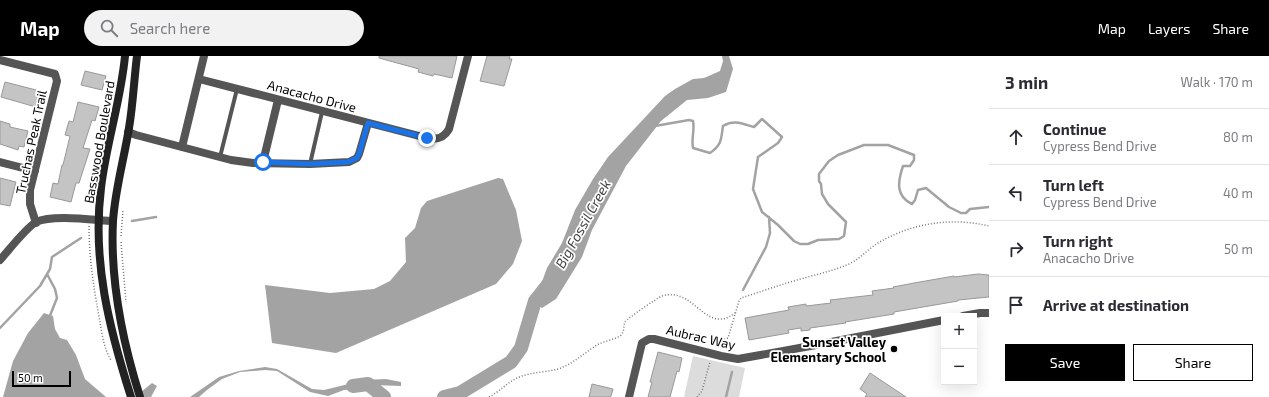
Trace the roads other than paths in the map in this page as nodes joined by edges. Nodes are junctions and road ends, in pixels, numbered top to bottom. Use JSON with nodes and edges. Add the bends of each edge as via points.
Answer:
{"nodes":[{"id":1,"x":125,"y":56,"type":"edge"},
{"id":2,"x":137,"y":56,"type":"edge"},
{"id":3,"x":204,"y":56,"type":"edge"},
{"id":4,"x":468,"y":56,"type":"edge"},
{"id":5,"x":0,"y":60,"type":"edge"},
{"id":6,"x":199,"y":79,"type":"junction"},
{"id":7,"x":237,"y":89,"type":"junction"},
{"id":8,"x":278,"y":100,"type":"junction"},
{"id":9,"x":322,"y":112,"type":"junction"},
{"id":10,"x":368,"y":123,"type":"junction"},
{"id":11,"x":128,"y":132,"type":"junction"},
{"id":12,"x":182,"y":147,"type":"junction"},
{"id":13,"x":220,"y":157,"type":"junction"},
{"id":14,"x":0,"y":162,"type":"edge"},
{"id":15,"x":263,"y":162,"type":"junction"},
{"id":16,"x":310,"y":164,"type":"junction"},
{"id":17,"x":35,"y":171,"type":"junction"},
{"id":18,"x":99,"y":220,"type":"junction"},
{"id":19,"x":113,"y":221,"type":"junction"},
{"id":20,"x":36,"y":222,"type":"junction"},
{"id":21,"x":0,"y":260,"type":"edge"},
{"id":22,"x":989,"y":313,"type":"edge"},
{"id":23,"x":977,"y":314,"type":"edge"},
{"id":24,"x":941,"y":321,"type":"edge"},
{"id":25,"x":127,"y":371,"type":"junction"},
{"id":26,"x":131,"y":397,"type":"edge"},
{"id":27,"x":140,"y":397,"type":"edge"},
{"id":28,"x":629,"y":397,"type":"edge"}],
"edges":[{"from":1,"to":18,"type":"main road","name":"Basswood Boulevard","via":[[103,172]]},
{"from":2,"to":11,"type":"main road","name":"Basswood Boulevard"},
{"from":3,"to":6,"type":"street"},
{"from":4,"to":10,"type":"street","name":"Anacacho Drive","via":[[451,124],[442,137],[427,138]]},
{"from":5,"to":17,"type":"street","name":"Truchas Peak Trail","via":[[54,74],[57,81]]},
{"from":6,"to":7,"type":"street","name":"Anacacho Drive"},
{"from":6,"to":12,"type":"street"},
{"from":7,"to":8,"type":"street","name":"Anacacho Drive"},
{"from":7,"to":13,"type":"lane"},
{"from":8,"to":9,"type":"street","name":"Anacacho Drive"},
{"from":8,"to":15,"type":"street"},
{"from":9,"to":10,"type":"street","name":"Anacacho Drive"},
{"from":9,"to":16,"type":"lane"},
{"from":10,"to":16,"type":"street","via":[[357,158],[348,162]]},
{"from":11,"to":12,"type":"street"},
{"from":11,"to":19,"type":"main road","name":"Basswood Boulevard"},
{"from":12,"to":13,"type":"street"},
{"from":13,"to":15,"type":"street","via":[[253,163]]},
{"from":14,"to":17,"type":"street"},
{"from":15,"to":16,"type":"street"},
{"from":17,"to":20,"type":"street","name":"Truchas Peak Trail","via":[[30,190],[30,204]]},
{"from":18,"to":19,"type":"street"},
{"from":18,"to":20,"type":"street","via":[[67,218]]},
{"from":18,"to":25,"type":"main road","name":"Basswood Boulevard","via":[[100,264],[105,304]]},
{"from":19,"to":25,"type":"main road","name":"Basswood Boulevard","via":[[116,296]]},
{"from":20,"to":21,"type":"street"},
{"from":22,"to":23,"type":"street"},
{"from":24,"to":28,"type":"street","name":"Aubrac Way","via":[[738,359],[654,338],[649,339],[642,342]]},
{"from":25,"to":26,"type":"main road","name":"Basswood Boulevard"},
{"from":25,"to":27,"type":"main road","name":"Basswood Boulevard"}]}
